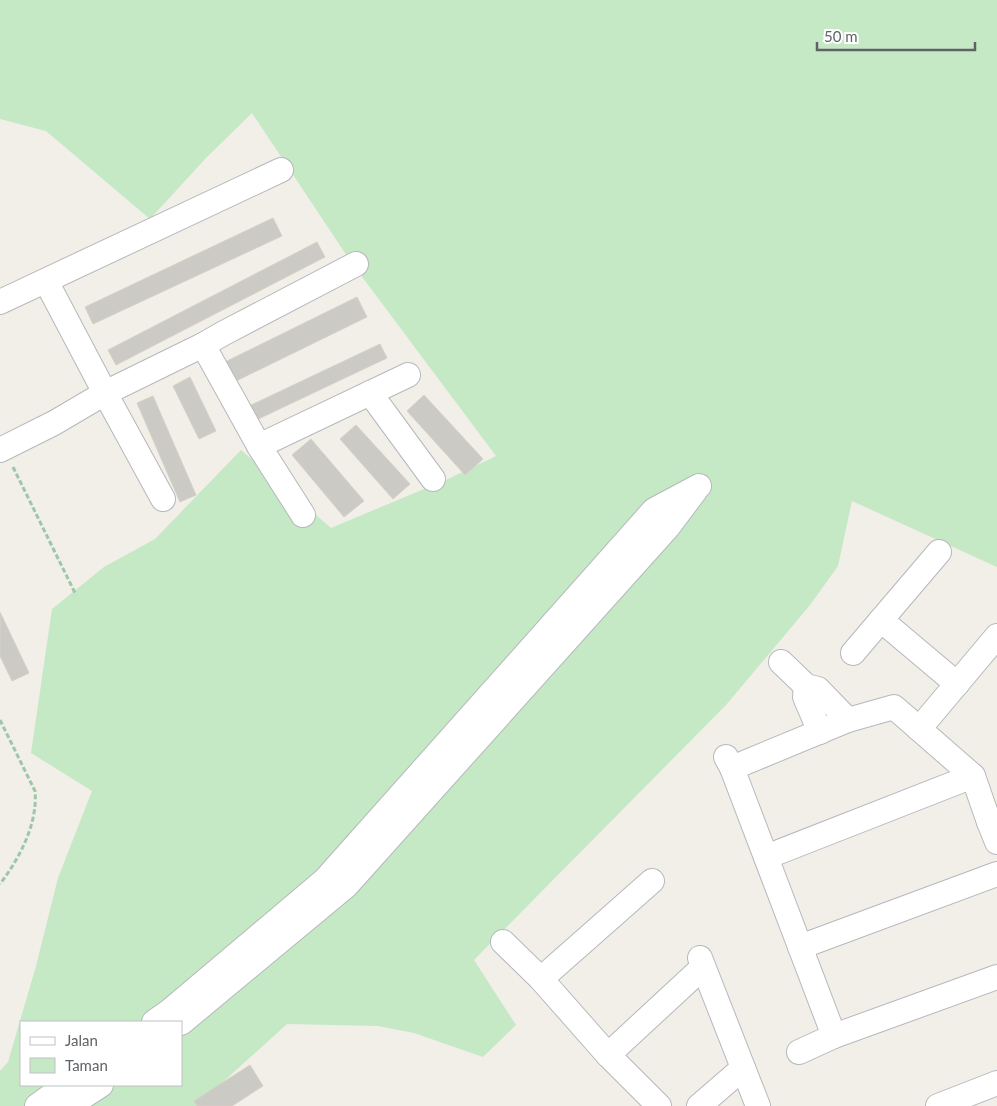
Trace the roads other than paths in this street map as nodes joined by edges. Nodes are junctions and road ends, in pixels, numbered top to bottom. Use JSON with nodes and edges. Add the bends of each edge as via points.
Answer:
{"nodes":[{"id":1,"x":280,"y":170,"type":"dead end"},
{"id":2,"x":356,"y":264,"type":"dead end"},
{"id":3,"x":46,"y":281,"type":"junction"},
{"id":4,"x":0,"y":302,"type":"edge"},
{"id":5,"x":203,"y":345,"type":"junction"},
{"id":6,"x":408,"y":375,"type":"dead end"},
{"id":7,"x":105,"y":392,"type":"junction"},
{"id":8,"x":370,"y":393,"type":"junction"},
{"id":9,"x":259,"y":446,"type":"junction"},
{"id":10,"x":2,"y":449,"type":"edge"},
{"id":11,"x":433,"y":479,"type":"dead end"},
{"id":12,"x":164,"y":499,"type":"dead end"},
{"id":13,"x":303,"y":515,"type":"dead end"},
{"id":14,"x":939,"y":552,"type":"dead end"},
{"id":15,"x":881,"y":620,"type":"junction"},
{"id":16,"x":994,"y":643,"type":"edge"},
{"id":17,"x":853,"y":654,"type":"dead end"},
{"id":18,"x":781,"y":662,"type":"dead end"},
{"id":19,"x":957,"y":684,"type":"junction"},
{"id":20,"x":806,"y":686,"type":"junction"},
{"id":21,"x":848,"y":720,"type":"junction"},
{"id":22,"x":919,"y":729,"type":"junction"},
{"id":23,"x":820,"y":732,"type":"junction"},
{"id":24,"x":973,"y":776,"type":"junction"},
{"id":25,"x":994,"y":828,"type":"edge"},
{"id":26,"x":766,"y":857,"type":"junction"},
{"id":27,"x":997,"y":874,"type":"edge"},
{"id":28,"x":652,"y":881,"type":"dead end"},
{"id":29,"x":503,"y":942,"type":"dead end"},
{"id":30,"x":800,"y":947,"type":"junction"},
{"id":31,"x":997,"y":976,"type":"edge"},
{"id":32,"x":541,"y":979,"type":"junction"},
{"id":33,"x":155,"y":1021,"type":"edge"},
{"id":34,"x":182,"y":1022,"type":"edge"},
{"id":35,"x":834,"y":1036,"type":"junction"},
{"id":36,"x":799,"y":1052,"type":"dead end"},
{"id":37,"x":608,"y":1055,"type":"junction"},
{"id":38,"x":743,"y":1068,"type":"junction"},
{"id":39,"x":997,"y":1082,"type":"edge"},
{"id":40,"x":65,"y":1086,"type":"edge"},
{"id":41,"x":99,"y":1086,"type":"edge"},
{"id":42,"x":37,"y":1106,"type":"edge"},
{"id":43,"x":68,"y":1106,"type":"edge"},
{"id":44,"x":659,"y":1106,"type":"edge"},
{"id":45,"x":699,"y":1106,"type":"edge"},
{"id":46,"x":758,"y":1106,"type":"edge"},
{"id":47,"x":938,"y":1106,"type":"edge"}],
"edges":[{"from":1,"to":3,"type":"street"},
{"from":2,"to":5,"type":"street"},
{"from":3,"to":4,"type":"street"},
{"from":3,"to":7,"type":"street"},
{"from":5,"to":7,"type":"street"},
{"from":5,"to":9,"type":"street"},
{"from":6,"to":8,"type":"street"},
{"from":7,"to":10,"type":"street"},
{"from":7,"to":12,"type":"street"},
{"from":8,"to":9,"type":"street"},
{"from":8,"to":11,"type":"street"},
{"from":9,"to":13,"type":"street"},
{"from":14,"to":15,"type":"street"},
{"from":15,"to":17,"type":"street"},
{"from":15,"to":19,"type":"street"},
{"from":16,"to":19,"type":"street"},
{"from":18,"to":20,"type":"street"},
{"from":19,"to":22,"type":"street"},
{"from":20,"to":21,"type":"street","via":[[818,689]]},
{"from":20,"to":23,"type":"street","via":[[806,697]]},
{"from":21,"to":22,"type":"street","via":[[894,707]]},
{"from":21,"to":23,"type":"street"},
{"from":22,"to":24,"type":"street"},
{"from":23,"to":26,"type":"street","via":[[729,762]]},
{"from":24,"to":25,"type":"street"},
{"from":24,"to":26,"type":"street"},
{"from":26,"to":30,"type":"street"},
{"from":27,"to":30,"type":"street"},
{"from":28,"to":32,"type":"street"},
{"from":29,"to":32,"type":"street"},
{"from":30,"to":35,"type":"street"},
{"from":31,"to":35,"type":"street"},
{"from":32,"to":37,"type":"street"},
{"from":33,"to":34,"type":"street","via":[[325,880],[654,510],[699,486],[668,527],[346,886]]},
{"from":35,"to":36,"type":"street"},
{"from":37,"to":38,"type":"street","via":[[702,962]]},
{"from":37,"to":44,"type":"street"},
{"from":38,"to":45,"type":"street"},
{"from":38,"to":46,"type":"street"},
{"from":39,"to":47,"type":"street"},
{"from":40,"to":42,"type":"street"},
{"from":41,"to":43,"type":"street"}]}
